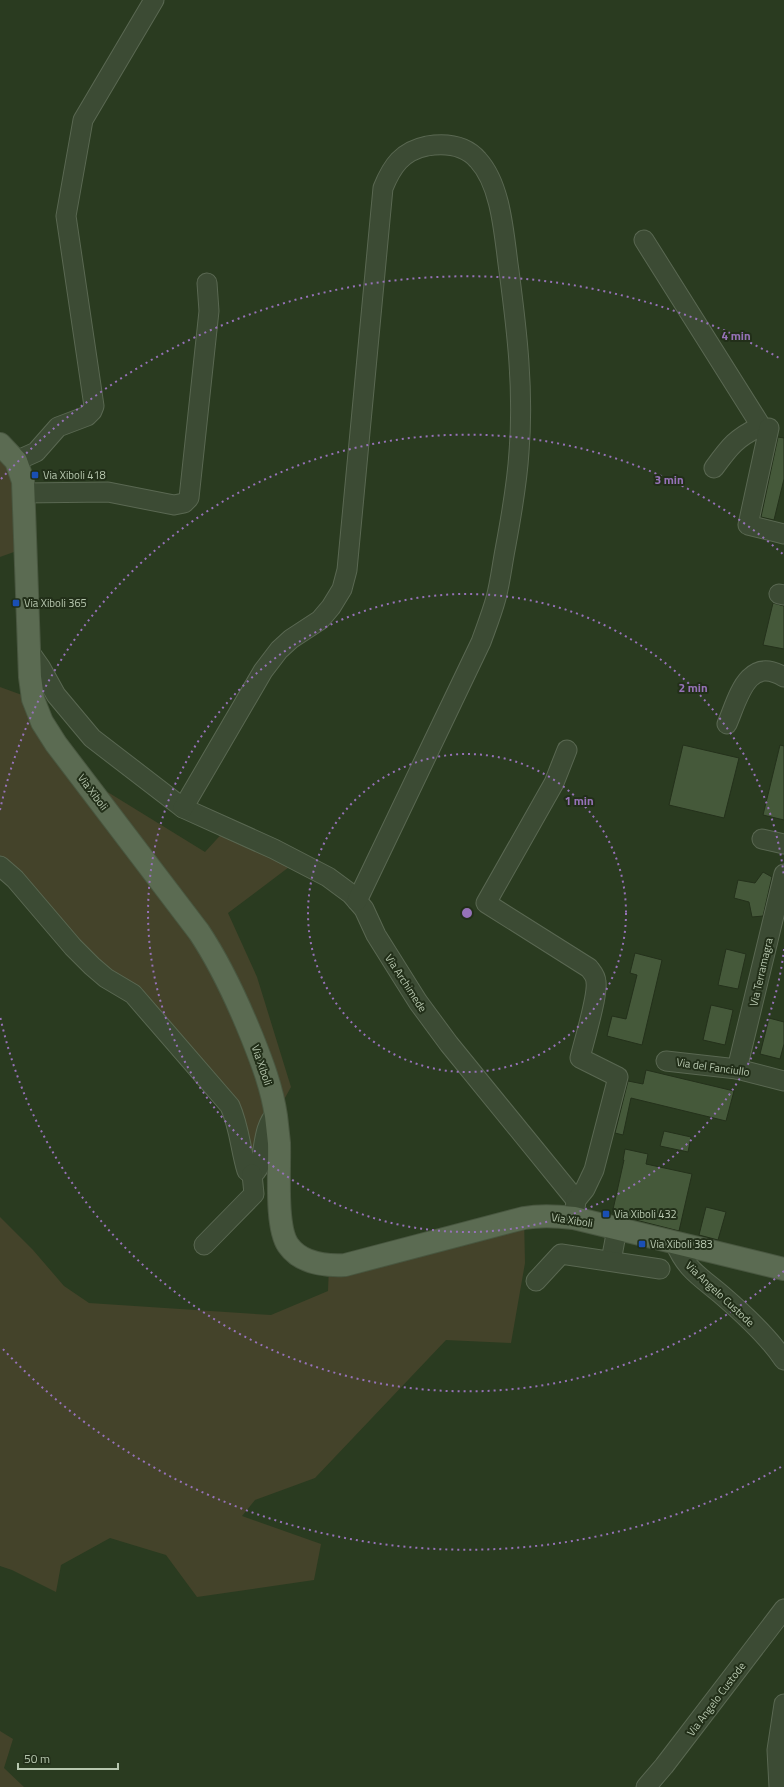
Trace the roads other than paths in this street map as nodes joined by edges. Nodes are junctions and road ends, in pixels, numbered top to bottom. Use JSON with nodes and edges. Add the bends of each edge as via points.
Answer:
{"nodes":[{"id":1,"x":154,"y":0,"type":"edge"},
{"id":2,"x":644,"y":240,"type":"dead end"},
{"id":3,"x":207,"y":283,"type":"dead end"},
{"id":4,"x":771,"y":428,"type":"edge"},
{"id":5,"x":0,"y":444,"type":"edge"},
{"id":6,"x":16,"y":461,"type":"junction"},
{"id":7,"x":714,"y":468,"type":"dead end"},
{"id":8,"x":23,"y":494,"type":"junction"},
{"id":9,"x":783,"y":528,"type":"edge"},
{"id":10,"x":29,"y":651,"type":"junction"},
{"id":11,"x":784,"y":677,"type":"edge"},
{"id":12,"x":727,"y":724,"type":"dead end"},
{"id":13,"x":567,"y":750,"type":"dead end"},
{"id":14,"x":182,"y":808,"type":"junction"},
{"id":15,"x":762,"y":839,"type":"dead end"},
{"id":16,"x":784,"y":844,"type":"edge"},
{"id":17,"x":0,"y":866,"type":"edge"},
{"id":18,"x":784,"y":874,"type":"edge"},
{"id":19,"x":356,"y":901,"type":"junction"},
{"id":20,"x":776,"y":940,"type":"edge"},
{"id":21,"x":666,"y":1061,"type":"dead end"},
{"id":22,"x":737,"y":1069,"type":"junction"},
{"id":23,"x":784,"y":1080,"type":"edge"},
{"id":24,"x":276,"y":1114,"type":"junction"},
{"id":25,"x":252,"y":1174,"type":"junction"},
{"id":26,"x":575,"y":1209,"type":"junction"},
{"id":27,"x":618,"y":1229,"type":"junction"},
{"id":28,"x":675,"y":1243,"type":"junction"},
{"id":29,"x":204,"y":1245,"type":"dead end"},
{"id":30,"x":611,"y":1261,"type":"junction"},
{"id":31,"x":784,"y":1268,"type":"edge"},
{"id":32,"x":660,"y":1269,"type":"dead end"},
{"id":33,"x":536,"y":1281,"type":"dead end"},
{"id":34,"x":784,"y":1360,"type":"edge"},
{"id":35,"x":784,"y":1609,"type":"edge"},
{"id":36,"x":784,"y":1704,"type":"edge"},
{"id":37,"x":646,"y":1787,"type":"edge"},
{"id":38,"x":779,"y":1787,"type":"edge"}],
"edges":[{"from":1,"to":6,"type":"street","via":[[83,120],[66,216],[94,406],[87,416],[58,427],[36,452]]},
{"from":2,"to":4,"type":"street"},
{"from":3,"to":8,"type":"street","via":[[210,311],[189,498],[184,503],[174,505],[108,492]]},
{"from":4,"to":7,"type":"street","via":[[744,434]]},
{"from":4,"to":9,"type":"street","via":[[748,525]]},
{"from":5,"to":6,"type":"main road","name":"Via Xiboli"},
{"from":6,"to":8,"type":"main road","name":"Via Xiboli","via":[[23,481]]},
{"from":8,"to":10,"type":"main road","name":"Via Xiboli"},
{"from":10,"to":14,"type":"street","name":"Via Archimede","via":[[56,695],[92,738]]},
{"from":10,"to":24,"type":"main road","name":"Via Xiboli","via":[[32,700],[42,722],[213,952],[229,983],[261,1061]]},
{"from":11,"to":12,"type":"street","via":[[768,672],[755,673],[750,677]]},
{"from":13,"to":26,"type":"street","via":[[554,783],[486,903],[589,968],[595,975],[595,996],[580,1058],[618,1077],[594,1170]]},
{"from":14,"to":19,"type":"street","name":"Via Archimede","via":[[274,849],[328,877],[351,894]]},
{"from":14,"to":19,"type":"street","via":[[263,671],[291,639],[320,620],[342,589],[347,570],[383,188],[390,170],[412,150],[437,145],[461,148],[478,159],[498,199],[514,312],[521,408],[519,453],[510,522],[496,598],[481,642]]},
{"from":15,"to":16,"type":"street"},
{"from":17,"to":25,"type":"street","via":[[16,879],[92,966],[106,978],[133,994],[230,1106],[237,1122],[247,1171]]},
{"from":18,"to":20,"type":"street","name":"Via Terramagra"},
{"from":19,"to":26,"type":"street","name":"Via Archimede","via":[[364,909],[376,935],[422,1008]]},
{"from":20,"to":22,"type":"street","name":"Via Terramagra"},
{"from":21,"to":22,"type":"street","name":"Via del Fanciullo"},
{"from":22,"to":23,"type":"street","name":"Via del Fanciullo"},
{"from":24,"to":25,"type":"street","via":[[266,1128],[260,1167]]},
{"from":24,"to":26,"type":"main road","name":"Via Xiboli","via":[[282,1227],[288,1245],[306,1260],[329,1266],[345,1265],[524,1218],[551,1216]]},
{"from":25,"to":29,"type":"street","via":[[254,1194]]},
{"from":26,"to":27,"type":"main road","name":"Via Xiboli"},
{"from":27,"to":28,"type":"main road","name":"Via Xiboli"},
{"from":27,"to":30,"type":"street"},
{"from":28,"to":31,"type":"main road","name":"Via Xiboli"},
{"from":28,"to":34,"type":"street","name":"Via Angelo Custode","via":[[681,1258],[691,1270],[750,1319]]},
{"from":30,"to":32,"type":"street"},
{"from":30,"to":33,"type":"street","via":[[561,1254]]},
{"from":35,"to":37,"type":"street","name":"Via Angelo Custode"},
{"from":36,"to":38,"type":"street","via":[[777,1750]]}]}
